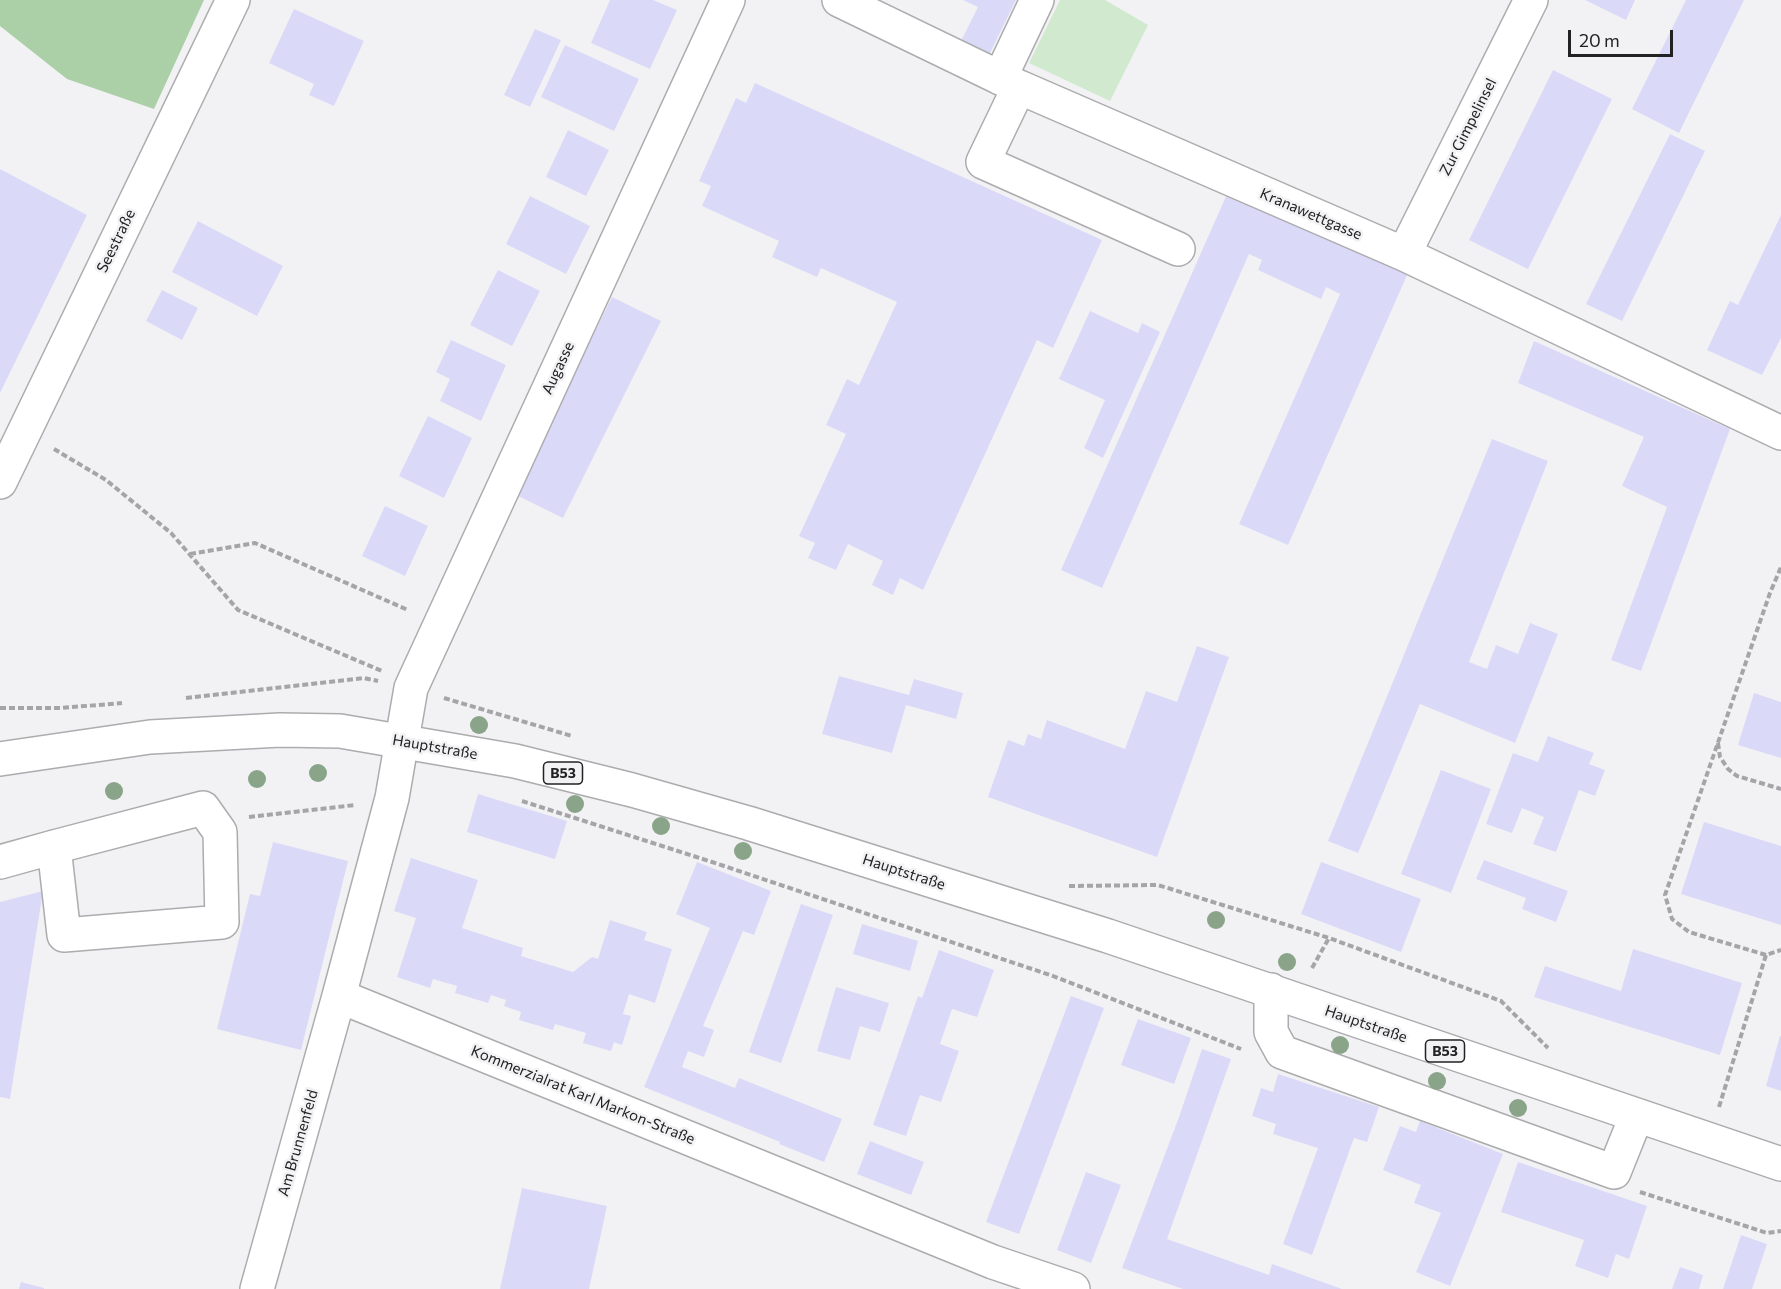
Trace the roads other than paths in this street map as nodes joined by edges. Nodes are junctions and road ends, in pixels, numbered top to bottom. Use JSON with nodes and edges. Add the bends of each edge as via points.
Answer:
{"nodes":[{"id":1,"x":233,"y":0,"type":"edge"},
{"id":2,"x":728,"y":0,"type":"edge"},
{"id":3,"x":839,"y":0,"type":"edge"},
{"id":4,"x":1037,"y":0,"type":"edge"},
{"id":5,"x":1531,"y":0,"type":"edge"},
{"id":6,"x":1009,"y":83,"type":"junction"},
{"id":7,"x":1178,"y":249,"type":"dead end"},
{"id":8,"x":1404,"y":254,"type":"junction"},
{"id":9,"x":1781,"y":433,"type":"edge"},
{"id":10,"x":0,"y":482,"type":"edge"},
{"id":11,"x":401,"y":740,"type":"junction"},
{"id":12,"x":0,"y":759,"type":"edge"},
{"id":13,"x":54,"y":847,"type":"junction"},
{"id":14,"x":0,"y":862,"type":"edge"},
{"id":15,"x":1271,"y":990,"type":"junction"},
{"id":16,"x":339,"y":996,"type":"junction"},
{"id":17,"x":1636,"y":1116,"type":"junction"},
{"id":18,"x":1781,"y":1164,"type":"edge"},
{"id":19,"x":257,"y":1289,"type":"edge"},
{"id":20,"x":1073,"y":1289,"type":"edge"}],
"edges":[{"from":1,"to":10,"type":"street","name":"Seestraße"},
{"from":2,"to":11,"type":"street","name":"Augasse","via":[[411,688]]},
{"from":3,"to":6,"type":"street","name":"Kranawettgasse"},
{"from":4,"to":6,"type":"street"},
{"from":5,"to":8,"type":"street","name":"Zur Gimpelinsel"},
{"from":6,"to":7,"type":"street","via":[[983,162]]},
{"from":6,"to":8,"type":"street","name":"Kranawettgasse"},
{"from":8,"to":9,"type":"street","name":"Kranawettgasse"},
{"from":11,"to":12,"type":"street","name":"Hauptstraße","number":"B53","via":[[340,731],[280,730],[150,737]]},
{"from":11,"to":15,"type":"street","name":"Hauptstraße","number":"B53","via":[[515,761],[748,823]]},
{"from":11,"to":16,"type":"street","via":[[392,798]]},
{"from":13,"to":13,"type":"street","via":[[64,935],[222,922],[220,832],[203,808]]},
{"from":13,"to":14,"type":"street"},
{"from":15,"to":17,"type":"street","name":"Hauptstraße","number":"B53"},
{"from":15,"to":17,"type":"street","via":[[1271,1032],[1282,1052],[1614,1172]]},
{"from":16,"to":19,"type":"street","name":"Am Brunnenfeld"},
{"from":16,"to":20,"type":"street","name":"Kommerzialrat Karl Markon-Straße","via":[[993,1262]]},
{"from":17,"to":18,"type":"street","name":"Hauptstraße","number":"B53"}]}
